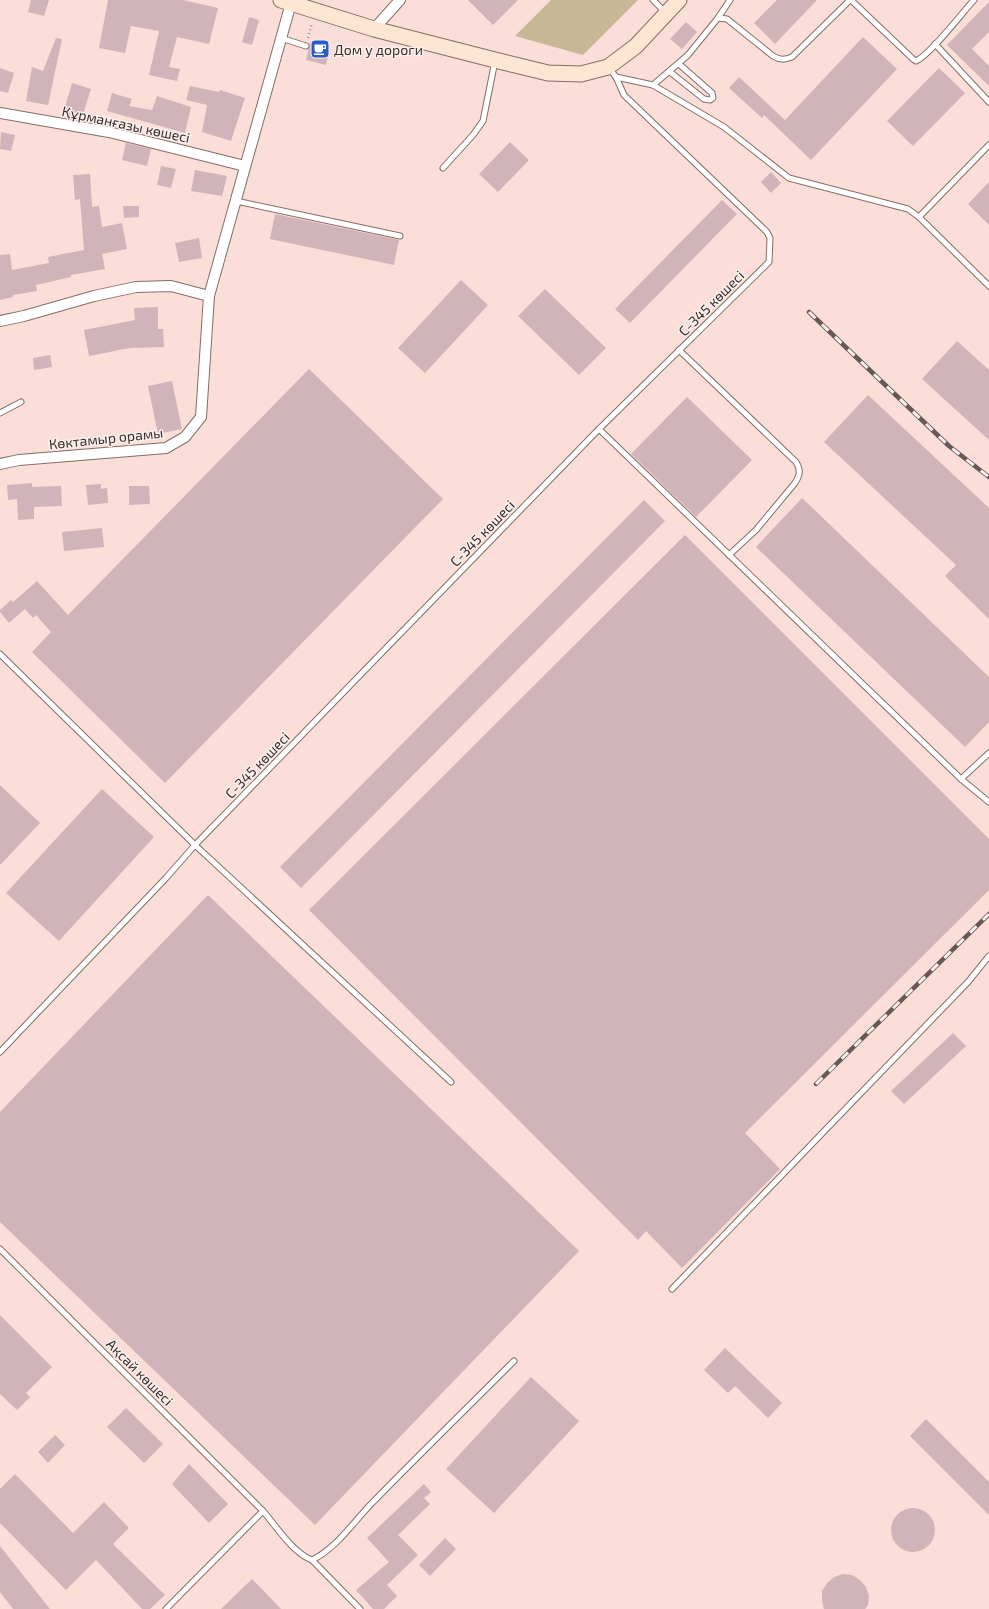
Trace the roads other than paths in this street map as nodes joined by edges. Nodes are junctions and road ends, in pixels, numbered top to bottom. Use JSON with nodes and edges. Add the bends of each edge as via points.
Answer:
{"nodes":[{"id":1,"x":653,"y":0,"type":"edge"},
{"id":2,"x":679,"y":0,"type":"edge"},
{"id":3,"x":730,"y":0,"type":"edge"},
{"id":4,"x":850,"y":0,"type":"edge"},
{"id":5,"x":974,"y":0,"type":"edge"},
{"id":6,"x":288,"y":1,"type":"edge"},
{"id":7,"x":395,"y":2,"type":"edge"},
{"id":8,"x":667,"y":13,"type":"junction"},
{"id":9,"x":718,"y":18,"type":"junction"},
{"id":10,"x":374,"y":29,"type":"junction"},
{"id":11,"x":281,"y":38,"type":"junction"},
{"id":12,"x":935,"y":44,"type":"junction"},
{"id":13,"x":306,"y":46,"type":"dead end"},
{"id":14,"x":495,"y":60,"type":"junction"},
{"id":15,"x":679,"y":64,"type":"junction"},
{"id":16,"x":612,"y":72,"type":"junction"},
{"id":17,"x":670,"y":72,"type":"junction"},
{"id":18,"x":653,"y":85,"type":"junction"},
{"id":19,"x":989,"y":102,"type":"edge"},
{"id":20,"x":0,"y":113,"type":"edge"},
{"id":21,"x":989,"y":145,"type":"edge"},
{"id":22,"x":246,"y":166,"type":"junction"},
{"id":23,"x":443,"y":168,"type":"dead end"},
{"id":24,"x":236,"y":201,"type":"junction"},
{"id":25,"x":919,"y":217,"type":"junction"},
{"id":26,"x":400,"y":236,"type":"dead end"},
{"id":27,"x":989,"y":286,"type":"edge"},
{"id":28,"x":209,"y":296,"type":"junction"},
{"id":29,"x":0,"y":321,"type":"edge"},
{"id":30,"x":679,"y":350,"type":"junction"},
{"id":31,"x":21,"y":402,"type":"dead end"},
{"id":32,"x":0,"y":413,"type":"edge"},
{"id":33,"x":599,"y":430,"type":"junction"},
{"id":34,"x":0,"y":464,"type":"edge"},
{"id":35,"x":729,"y":555,"type":"junction"},
{"id":36,"x":0,"y":654,"type":"edge"},
{"id":37,"x":989,"y":753,"type":"edge"},
{"id":38,"x":961,"y":779,"type":"junction"},
{"id":39,"x":989,"y":802,"type":"edge"},
{"id":40,"x":195,"y":845,"type":"junction"},
{"id":41,"x":989,"y":956,"type":"edge"},
{"id":42,"x":0,"y":1052,"type":"edge"},
{"id":43,"x":451,"y":1082,"type":"dead end"},
{"id":44,"x":0,"y":1249,"type":"edge"},
{"id":45,"x":672,"y":1289,"type":"dead end"},
{"id":46,"x":514,"y":1361,"type":"dead end"},
{"id":47,"x":263,"y":1511,"type":"junction"},
{"id":48,"x":312,"y":1560,"type":"junction"},
{"id":49,"x":166,"y":1609,"type":"edge"},
{"id":50,"x":360,"y":1609,"type":"edge"}],
"edges":[{"from":1,"to":8,"type":"lane"},
{"from":2,"to":8,"type":"main road"},
{"from":3,"to":9,"type":"lane"},
{"from":4,"to":9,"type":"lane","via":[[792,57],[785,60],[773,56],[727,18]]},
{"from":4,"to":12,"type":"lane","via":[[913,59],[920,59]]},
{"from":5,"to":12,"type":"lane"},
{"from":6,"to":10,"type":"main road"},
{"from":6,"to":11,"type":"street"},
{"from":7,"to":10,"type":"street"},
{"from":8,"to":16,"type":"main road"},
{"from":9,"to":15,"type":"lane"},
{"from":10,"to":14,"type":"main road"},
{"from":11,"to":13,"type":"lane"},
{"from":11,"to":22,"type":"street"},
{"from":12,"to":19,"type":"lane"},
{"from":14,"to":16,"type":"main road","via":[[548,73]]},
{"from":14,"to":23,"type":"lane","via":[[483,121],[474,135]]},
{"from":15,"to":17,"type":"lane"},
{"from":15,"to":17,"type":"lane","via":[[712,93],[713,98],[704,99]]},
{"from":16,"to":18,"type":"lane"},
{"from":16,"to":30,"type":"lane","name":"С-345 көшесі","via":[[624,94],[767,232],[770,238],[769,262]]},
{"from":17,"to":18,"type":"lane"},
{"from":18,"to":25,"type":"lane","via":[[724,127],[789,178],[908,209]]},
{"from":20,"to":22,"type":"street","name":"Құрманғазы көшесі","via":[[109,132]]},
{"from":21,"to":25,"type":"lane"},
{"from":22,"to":24,"type":"street"},
{"from":24,"to":26,"type":"lane"},
{"from":24,"to":28,"type":"street"},
{"from":25,"to":27,"type":"lane"},
{"from":28,"to":29,"type":"street","via":[[170,286],[136,288],[94,296]]},
{"from":28,"to":34,"type":"street","name":"Көктамыр орамы","via":[[201,417],[185,437],[166,448],[19,460]]},
{"from":30,"to":33,"type":"lane","name":"С-345 көшесі"},
{"from":30,"to":35,"type":"lane","via":[[800,468],[795,483],[756,530]]},
{"from":31,"to":32,"type":"lane"},
{"from":33,"to":35,"type":"lane"},
{"from":33,"to":40,"type":"lane","name":"С-345 көшесі"},
{"from":35,"to":38,"type":"lane"},
{"from":36,"to":40,"type":"lane"},
{"from":37,"to":38,"type":"lane"},
{"from":38,"to":39,"type":"lane"},
{"from":40,"to":42,"type":"lane","name":"С-345 көшесі"},
{"from":40,"to":43,"type":"lane"},
{"from":41,"to":45,"type":"lane","via":[[962,988]]},
{"from":44,"to":47,"type":"lane","name":"Ақсай көшесі"},
{"from":46,"to":48,"type":"lane","via":[[372,1503],[331,1548]]},
{"from":47,"to":48,"type":"lane","name":"Ақсай көшесі","via":[[295,1549],[305,1558]]},
{"from":47,"to":49,"type":"lane"},
{"from":48,"to":50,"type":"lane","name":"Ақсай көшесі"}]}
